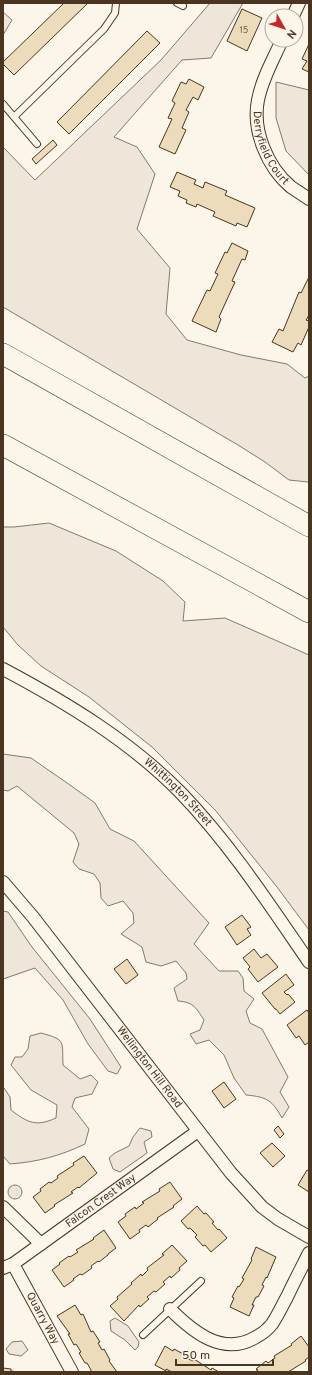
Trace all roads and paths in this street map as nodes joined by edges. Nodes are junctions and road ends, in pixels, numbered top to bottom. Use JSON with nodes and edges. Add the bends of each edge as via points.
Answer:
{"nodes":[{"id":1,"x":116,"y":3,"type":"edge"},
{"id":2,"x":278,"y":48,"type":"edge"},
{"id":3,"x":3,"y":104,"type":"edge"},
{"id":4,"x":14,"y":116,"type":"junction"},
{"id":5,"x":37,"y":144,"type":"dead end"},
{"id":6,"x":309,"y":198,"type":"edge"},
{"id":7,"x":3,"y":354,"type":"edge"},
{"id":8,"x":3,"y":445,"type":"edge"},
{"id":9,"x":309,"y":526,"type":"edge"},
{"id":10,"x":309,"y":612,"type":"edge"},
{"id":11,"x":3,"y":669,"type":"edge"},
{"id":12,"x":3,"y":882,"type":"edge"},
{"id":13,"x":309,"y":962,"type":"edge"},
{"id":14,"x":198,"y":1131,"type":"junction"},
{"id":15,"x":3,"y":1207,"type":"edge"},
{"id":16,"x":309,"y":1237,"type":"edge"},
{"id":17,"x":41,"y":1244,"type":"junction"},
{"id":18,"x":309,"y":1253,"type":"edge"},
{"id":19,"x":8,"y":1266,"type":"edge"},
{"id":20,"x":201,"y":1281,"type":"dead end"},
{"id":21,"x":170,"y":1310,"type":"junction"},
{"id":22,"x":143,"y":1335,"type":"dead end"},
{"id":23,"x":72,"y":1372,"type":"edge"}],
"edges":[{"from":1,"to":4,"type":"lane","via":[[115,13],[104,29]]},
{"from":2,"to":6,"type":"street","name":"Derryfield Court","via":[[260,90],[258,128],[261,141],[274,167],[290,186]]},
{"from":3,"to":4,"type":"lane"},
{"from":4,"to":5,"type":"lane"},
{"from":7,"to":9,"type":"highway"},
{"from":8,"to":10,"type":"highway"},
{"from":11,"to":13,"type":"street","name":"Whittington Street","via":[[77,710],[156,770],[180,792],[217,833]]},
{"from":12,"to":14,"type":"street","name":"Wellington Hill Road","via":[[33,917]]},
{"from":14,"to":16,"type":"street","name":"Wellington Hill Road","via":[[231,1174],[262,1207]]},
{"from":14,"to":17,"type":"street","name":"Falcon Crest Way"},
{"from":15,"to":17,"type":"street"},
{"from":17,"to":19,"type":"street","name":"Falcon Crest Way"},
{"from":18,"to":21,"type":"street","via":[[272,1324],[251,1340],[239,1344],[217,1343],[194,1331]]},
{"from":19,"to":23,"type":"street","name":"Quarry Way"},
{"from":20,"to":21,"type":"lane"},
{"from":21,"to":22,"type":"lane"}]}
